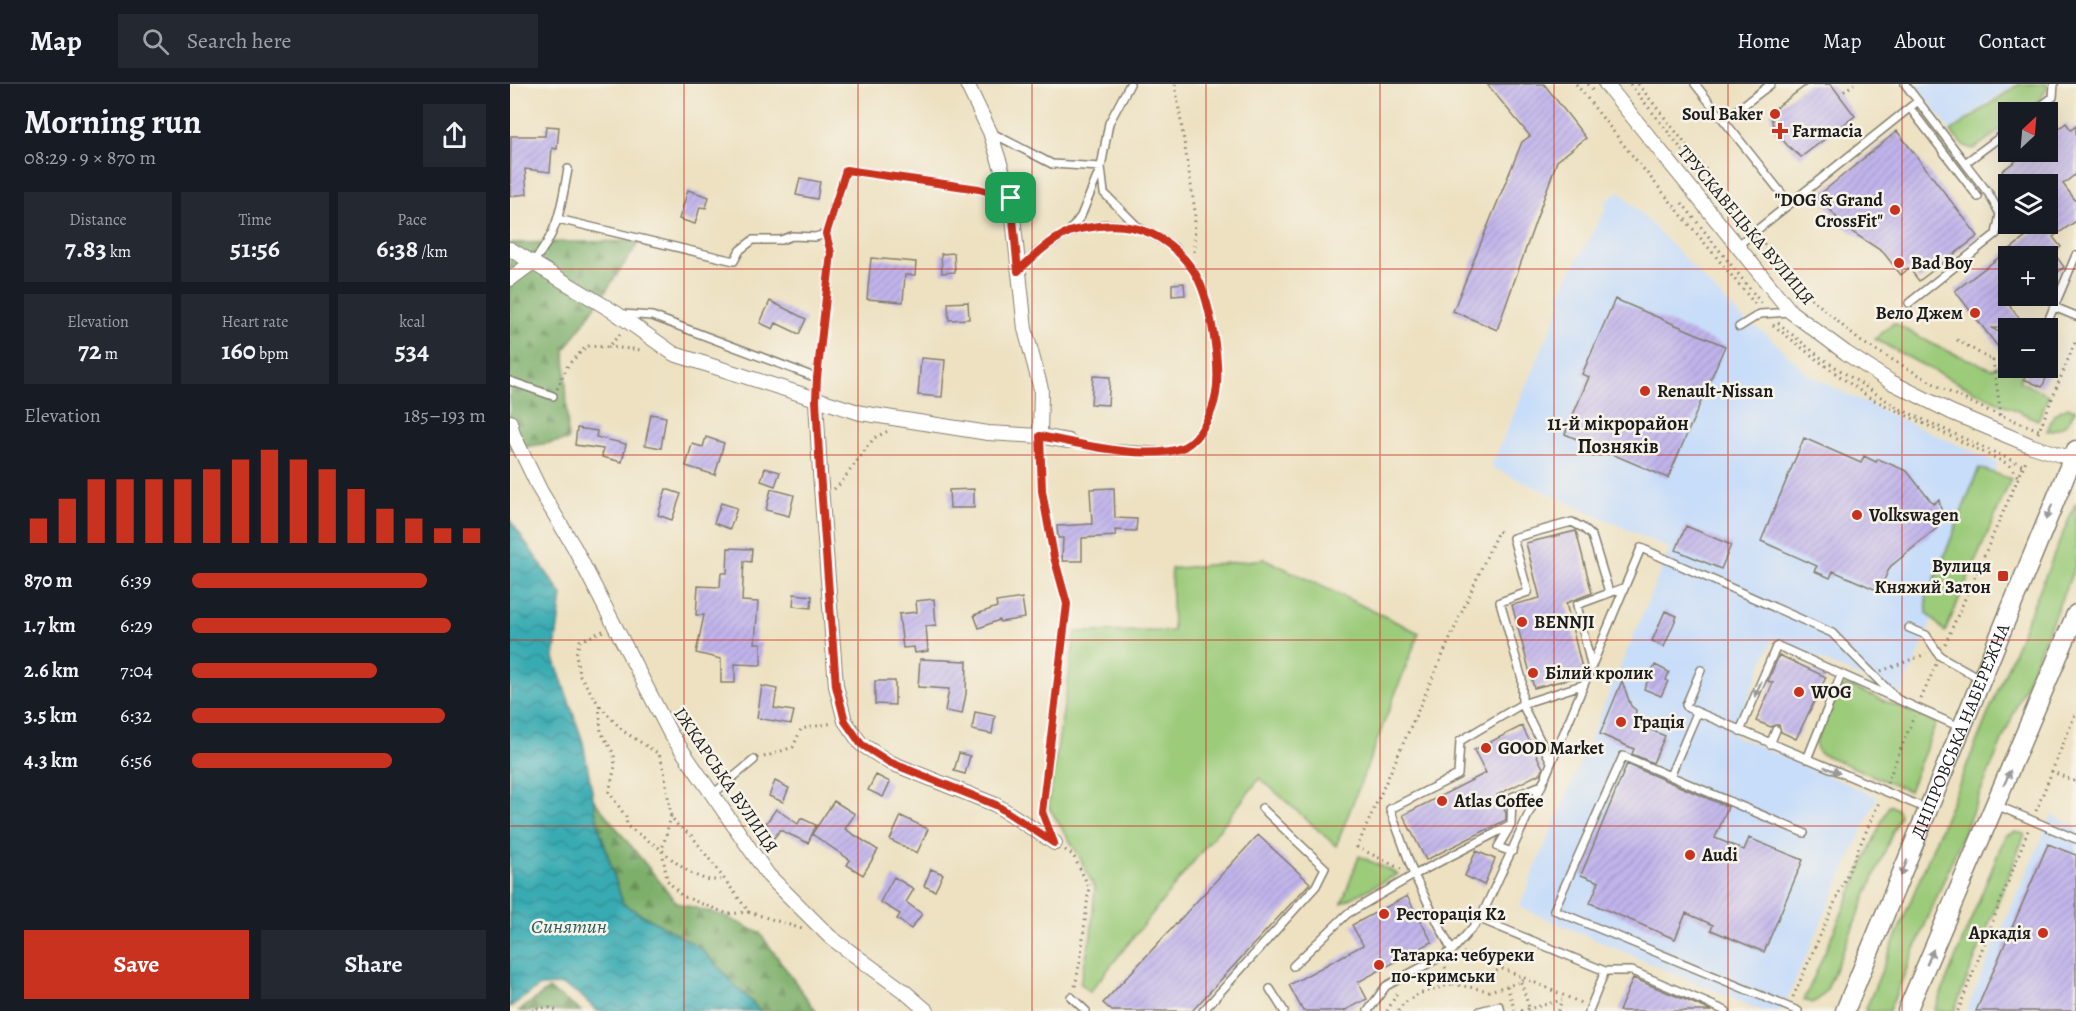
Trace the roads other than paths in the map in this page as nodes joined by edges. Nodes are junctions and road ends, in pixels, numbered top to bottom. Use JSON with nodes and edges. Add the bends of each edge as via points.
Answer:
{"nodes":[{"id":1,"x":967,"y":84,"type":"edge"},
{"id":2,"x":1130,"y":84,"type":"edge"},
{"id":3,"x":1606,"y":84,"type":"edge"},
{"id":4,"x":1695,"y":84,"type":"edge"},
{"id":5,"x":1905,"y":84,"type":"edge"},
{"id":6,"x":2054,"y":84,"type":"edge"},
{"id":7,"x":1766,"y":86,"type":"edge"},
{"id":8,"x":1918,"y":101,"type":"junction"},
{"id":9,"x":2046,"y":102,"type":"edge"},
{"id":10,"x":1910,"y":108,"type":"junction"},
{"id":11,"x":1724,"y":120,"type":"junction"},
{"id":12,"x":990,"y":132,"type":"junction"},
{"id":13,"x":1998,"y":138,"type":"edge"},
{"id":14,"x":1965,"y":163,"type":"junction"},
{"id":15,"x":1101,"y":167,"type":"junction"},
{"id":16,"x":568,"y":169,"type":"dead end"},
{"id":17,"x":1978,"y":197,"type":"dead end"},
{"id":18,"x":1011,"y":198,"type":"junction"},
{"id":19,"x":1790,"y":204,"type":"junction"},
{"id":20,"x":558,"y":219,"type":"junction"},
{"id":21,"x":1138,"y":227,"type":"junction"},
{"id":22,"x":1069,"y":232,"type":"junction"},
{"id":23,"x":826,"y":234,"type":"junction"},
{"id":24,"x":1737,"y":246,"type":"junction"},
{"id":25,"x":510,"y":249,"type":"edge"},
{"id":26,"x":2076,"y":255,"type":"edge"},
{"id":27,"x":533,"y":262,"type":"junction"},
{"id":28,"x":1018,"y":271,"type":"junction"},
{"id":29,"x":1194,"y":271,"type":"road end"},
{"id":30,"x":510,"y":279,"type":"edge"},
{"id":31,"x":1909,"y":303,"type":"dead end"},
{"id":32,"x":2054,"y":307,"type":"junction"},
{"id":33,"x":1791,"y":312,"type":"junction"},
{"id":34,"x":616,"y":313,"type":"junction"},
{"id":35,"x":2076,"y":316,"type":"edge"},
{"id":36,"x":2049,"y":318,"type":"edge"},
{"id":37,"x":1738,"y":327,"type":"dead end"},
{"id":38,"x":817,"y":378,"type":"junction"},
{"id":39,"x":510,"y":381,"type":"edge"},
{"id":40,"x":554,"y":396,"type":"road end"},
{"id":41,"x":816,"y":400,"type":"junction"},
{"id":42,"x":510,"y":422,"type":"edge"},
{"id":43,"x":1040,"y":436,"type":"junction"},
{"id":44,"x":1068,"y":441,"type":"joint"},
{"id":45,"x":1163,"y":452,"type":"road end"},
{"id":46,"x":2075,"y":456,"type":"edge"},
{"id":47,"x":1623,"y":588,"type":"junction"},
{"id":48,"x":1609,"y":592,"type":"junction"},
{"id":49,"x":2076,"y":614,"type":"edge"},
{"id":50,"x":1909,"y":628,"type":"dead end"},
{"id":51,"x":1591,"y":665,"type":"junction"},
{"id":52,"x":1701,"y":670,"type":"dead end"},
{"id":53,"x":1841,"y":675,"type":"junction"},
{"id":54,"x":1981,"y":679,"type":"junction"},
{"id":55,"x":1582,"y":685,"type":"junction"},
{"id":56,"x":1897,"y":699,"type":"junction"},
{"id":57,"x":1522,"y":704,"type":"junction"},
{"id":58,"x":1697,"y":712,"type":"junction"},
{"id":59,"x":1962,"y":728,"type":"junction"},
{"id":60,"x":1776,"y":730,"type":"dead end"},
{"id":61,"x":1740,"y":731,"type":"junction"},
{"id":62,"x":1770,"y":744,"type":"junction"},
{"id":63,"x":1807,"y":759,"type":"junction"},
{"id":64,"x":754,"y":760,"type":"road end"},
{"id":65,"x":1551,"y":762,"type":"junction"},
{"id":66,"x":1670,"y":776,"type":"junction"},
{"id":67,"x":1542,"y":785,"type":"junction"},
{"id":68,"x":713,"y":794,"type":"junction"},
{"id":69,"x":1996,"y":805,"type":"junction"},
{"id":70,"x":1262,"y":808,"type":"dead end"},
{"id":71,"x":1928,"y":809,"type":"junction"},
{"id":72,"x":1511,"y":825,"type":"junction"},
{"id":73,"x":1804,"y":834,"type":"dead end"},
{"id":74,"x":2076,"y":839,"type":"edge"},
{"id":75,"x":1054,"y":843,"type":"road end"},
{"id":76,"x":1512,"y":852,"type":"junction"},
{"id":77,"x":1414,"y":875,"type":"junction"},
{"id":78,"x":1480,"y":919,"type":"junction"},
{"id":79,"x":1452,"y":951,"type":"junction"},
{"id":80,"x":1293,"y":966,"type":"dead end"},
{"id":81,"x":1605,"y":971,"type":"junction"},
{"id":82,"x":1270,"y":989,"type":"dead end"},
{"id":83,"x":1071,"y":997,"type":"road end"},
{"id":84,"x":1589,"y":1009,"type":"edge"},
{"id":85,"x":927,"y":1011,"type":"edge"},
{"id":86,"x":1086,"y":1011,"type":"edge"},
{"id":87,"x":1203,"y":1011,"type":"edge"},
{"id":88,"x":1284,"y":1011,"type":"edge"},
{"id":89,"x":1368,"y":1011,"type":"edge"},
{"id":90,"x":1480,"y":1011,"type":"edge"},
{"id":91,"x":1501,"y":1011,"type":"edge"},
{"id":92,"x":1726,"y":1011,"type":"edge"},
{"id":93,"x":1798,"y":1011,"type":"edge"},
{"id":94,"x":1845,"y":1011,"type":"edge"},
{"id":95,"x":1907,"y":1011,"type":"edge"}],
"edges":[{"from":1,"to":12,"type":"street"},
{"from":2,"to":15,"type":"lane","via":[[1109,123]]},
{"from":3,"to":24,"type":"street","name":"ТРУСКАВЕЦЬКА ВУЛИЦЯ"},
{"from":4,"to":11,"type":"lane"},
{"from":5,"to":8,"type":"lane"},
{"from":6,"to":9,"type":"lane","via":[[2053,97]]},
{"from":7,"to":11,"type":"lane"},
{"from":8,"to":10,"type":"lane"},
{"from":8,"to":14,"type":"lane"},
{"from":10,"to":17,"type":"lane"},
{"from":10,"to":19,"type":"lane"},
{"from":11,"to":19,"type":"lane"},
{"from":12,"to":15,"type":"lane","via":[[1052,164]]},
{"from":12,"to":18,"type":"street"},
{"from":13,"to":14,"type":"lane"},
{"from":14,"to":31,"type":"lane","via":[[2000,214],[1996,234]]},
{"from":15,"to":21,"type":"lane","via":[[1104,193]]},
{"from":15,"to":22,"type":"lane","via":[[1081,216]]},
{"from":16,"to":20,"type":"lane"},
{"from":18,"to":23,"type":"lane","via":[[979,189],[846,170]]},
{"from":18,"to":28,"type":"street"},
{"from":19,"to":24,"type":"lane"},
{"from":20,"to":23,"type":"lane","via":[[734,261],[753,240]]},
{"from":20,"to":27,"type":"lane"},
{"from":21,"to":22,"type":"lane","via":[[1106,224]]},
{"from":21,"to":29,"type":"lane","via":[[1174,247]]},
{"from":22,"to":28,"type":"lane"},
{"from":23,"to":38,"type":"lane","via":[[831,253]]},
{"from":24,"to":33,"type":"street","name":"ТРУСКАВЕЦЬКА ВУЛИЦЯ"},
{"from":25,"to":27,"type":"street"},
{"from":26,"to":32,"type":"lane"},
{"from":27,"to":30,"type":"street"},
{"from":27,"to":34,"type":"street"},
{"from":28,"to":43,"type":"street","via":[[1025,329],[1041,388]]},
{"from":32,"to":35,"type":"lane"},
{"from":32,"to":36,"type":"lane"},
{"from":33,"to":37,"type":"lane","via":[[1760,314]]},
{"from":33,"to":46,"type":"street","name":"ТРУСКАВЕЦЬКА ВУЛИЦЯ","via":[[1891,382],[2032,446]]},
{"from":34,"to":38,"type":"lane","via":[[652,316]]},
{"from":34,"to":41,"type":"street","via":[[674,354]]},
{"from":38,"to":41,"type":"lane"},
{"from":39,"to":40,"type":"lane"},
{"from":41,"to":43,"type":"street","via":[[861,413],[988,434]]},
{"from":41,"to":75,"type":"street","via":[[836,686],[845,721],[861,744],[889,762],[996,805]]},
{"from":42,"to":68,"type":"street","name":"ІЖКАРСЬКА ВУЛИЦЯ","via":[[540,490],[574,547],[670,734]]},
{"from":43,"to":44,"type":"street"},
{"from":44,"to":45,"type":"lane","via":[[1095,448]]},
{"from":46,"to":54,"type":"main road","name":"ДНІПРОВСЬКА НАБЕРЕЖНА","one_way":true},
{"from":47,"to":48,"type":"lane"},
{"from":47,"to":51,"type":"lane"},
{"from":47,"to":56,"type":"lane","via":[[1641,548],[1832,633]]},
{"from":48,"to":51,"type":"lane","via":[[1577,604]]},
{"from":48,"to":57,"type":"lane","via":[[1592,536],[1583,528],[1572,522],[1513,538],[1528,592],[1500,602],[1522,679]]},
{"from":69,"to":49,"type":"main road","one_way":true},
{"from":50,"to":54,"type":"lane","via":[[1926,636],[1940,656]]},
{"from":51,"to":55,"type":"lane"},
{"from":52,"to":58,"type":"lane","via":[[1686,705]]},
{"from":53,"to":56,"type":"lane"},
{"from":53,"to":61,"type":"lane","one_way":true,"via":[[1804,663],[1776,647]]},
{"from":53,"to":63,"type":"lane"},
{"from":54,"to":59,"type":"main road","name":"ДНІПРОВСЬКА НАБЕРЕЖНА"},
{"from":55,"to":57,"type":"lane"},
{"from":55,"to":65,"type":"lane"},
{"from":56,"to":59,"type":"lane"},
{"from":57,"to":65,"type":"lane"},
{"from":57,"to":77,"type":"lane","via":[[1460,741],[1458,775],[1390,809]]},
{"from":58,"to":61,"type":"lane"},
{"from":58,"to":66,"type":"lane"},
{"from":59,"to":71,"type":"main road","name":"ДНІПРОВСЬКА НАБЕРЕЖНА"},
{"from":60,"to":62,"type":"lane"},
{"from":61,"to":62,"type":"lane"},
{"from":62,"to":63,"type":"lane"},
{"from":63,"to":71,"type":"lane","one_way":true},
{"from":64,"to":68,"type":"lane"},
{"from":65,"to":67,"type":"lane"},
{"from":66,"to":73,"type":"lane"},
{"from":66,"to":93,"type":"lane","via":[[1623,756],[1554,910]]},
{"from":67,"to":72,"type":"lane","via":[[1512,797]]},
{"from":67,"to":76,"type":"lane"},
{"from":68,"to":85,"type":"street","name":"ІЖКАРСЬКА ВУЛИЦЯ","via":[[768,875],[830,937]]},
{"from":69,"to":74,"type":"lane"},
{"from":95,"to":69,"type":"main road","one_way":true},
{"from":70,"to":87,"type":"lane","via":[[1325,868],[1316,886]]},
{"from":71,"to":94,"type":"main road","name":"ДНІПРОВСЬКА НАБЕРЕЖНА","one_way":true},
{"from":72,"to":76,"type":"lane","via":[[1498,847]]},
{"from":72,"to":77,"type":"lane"},
{"from":76,"to":78,"type":"lane"},
{"from":77,"to":79,"type":"lane"},
{"from":77,"to":80,"type":"lane","via":[[1347,914]]},
{"from":78,"to":79,"type":"lane"},
{"from":78,"to":81,"type":"lane"},
{"from":79,"to":89,"type":"lane","via":[[1386,986]]},
{"from":81,"to":84,"type":"lane"},
{"from":81,"to":92,"type":"lane","via":[[1632,971]]},
{"from":82,"to":88,"type":"lane"},
{"from":83,"to":86,"type":"lane"},
{"from":90,"to":91,"type":"lane","via":[[1499,1006]]}]}
